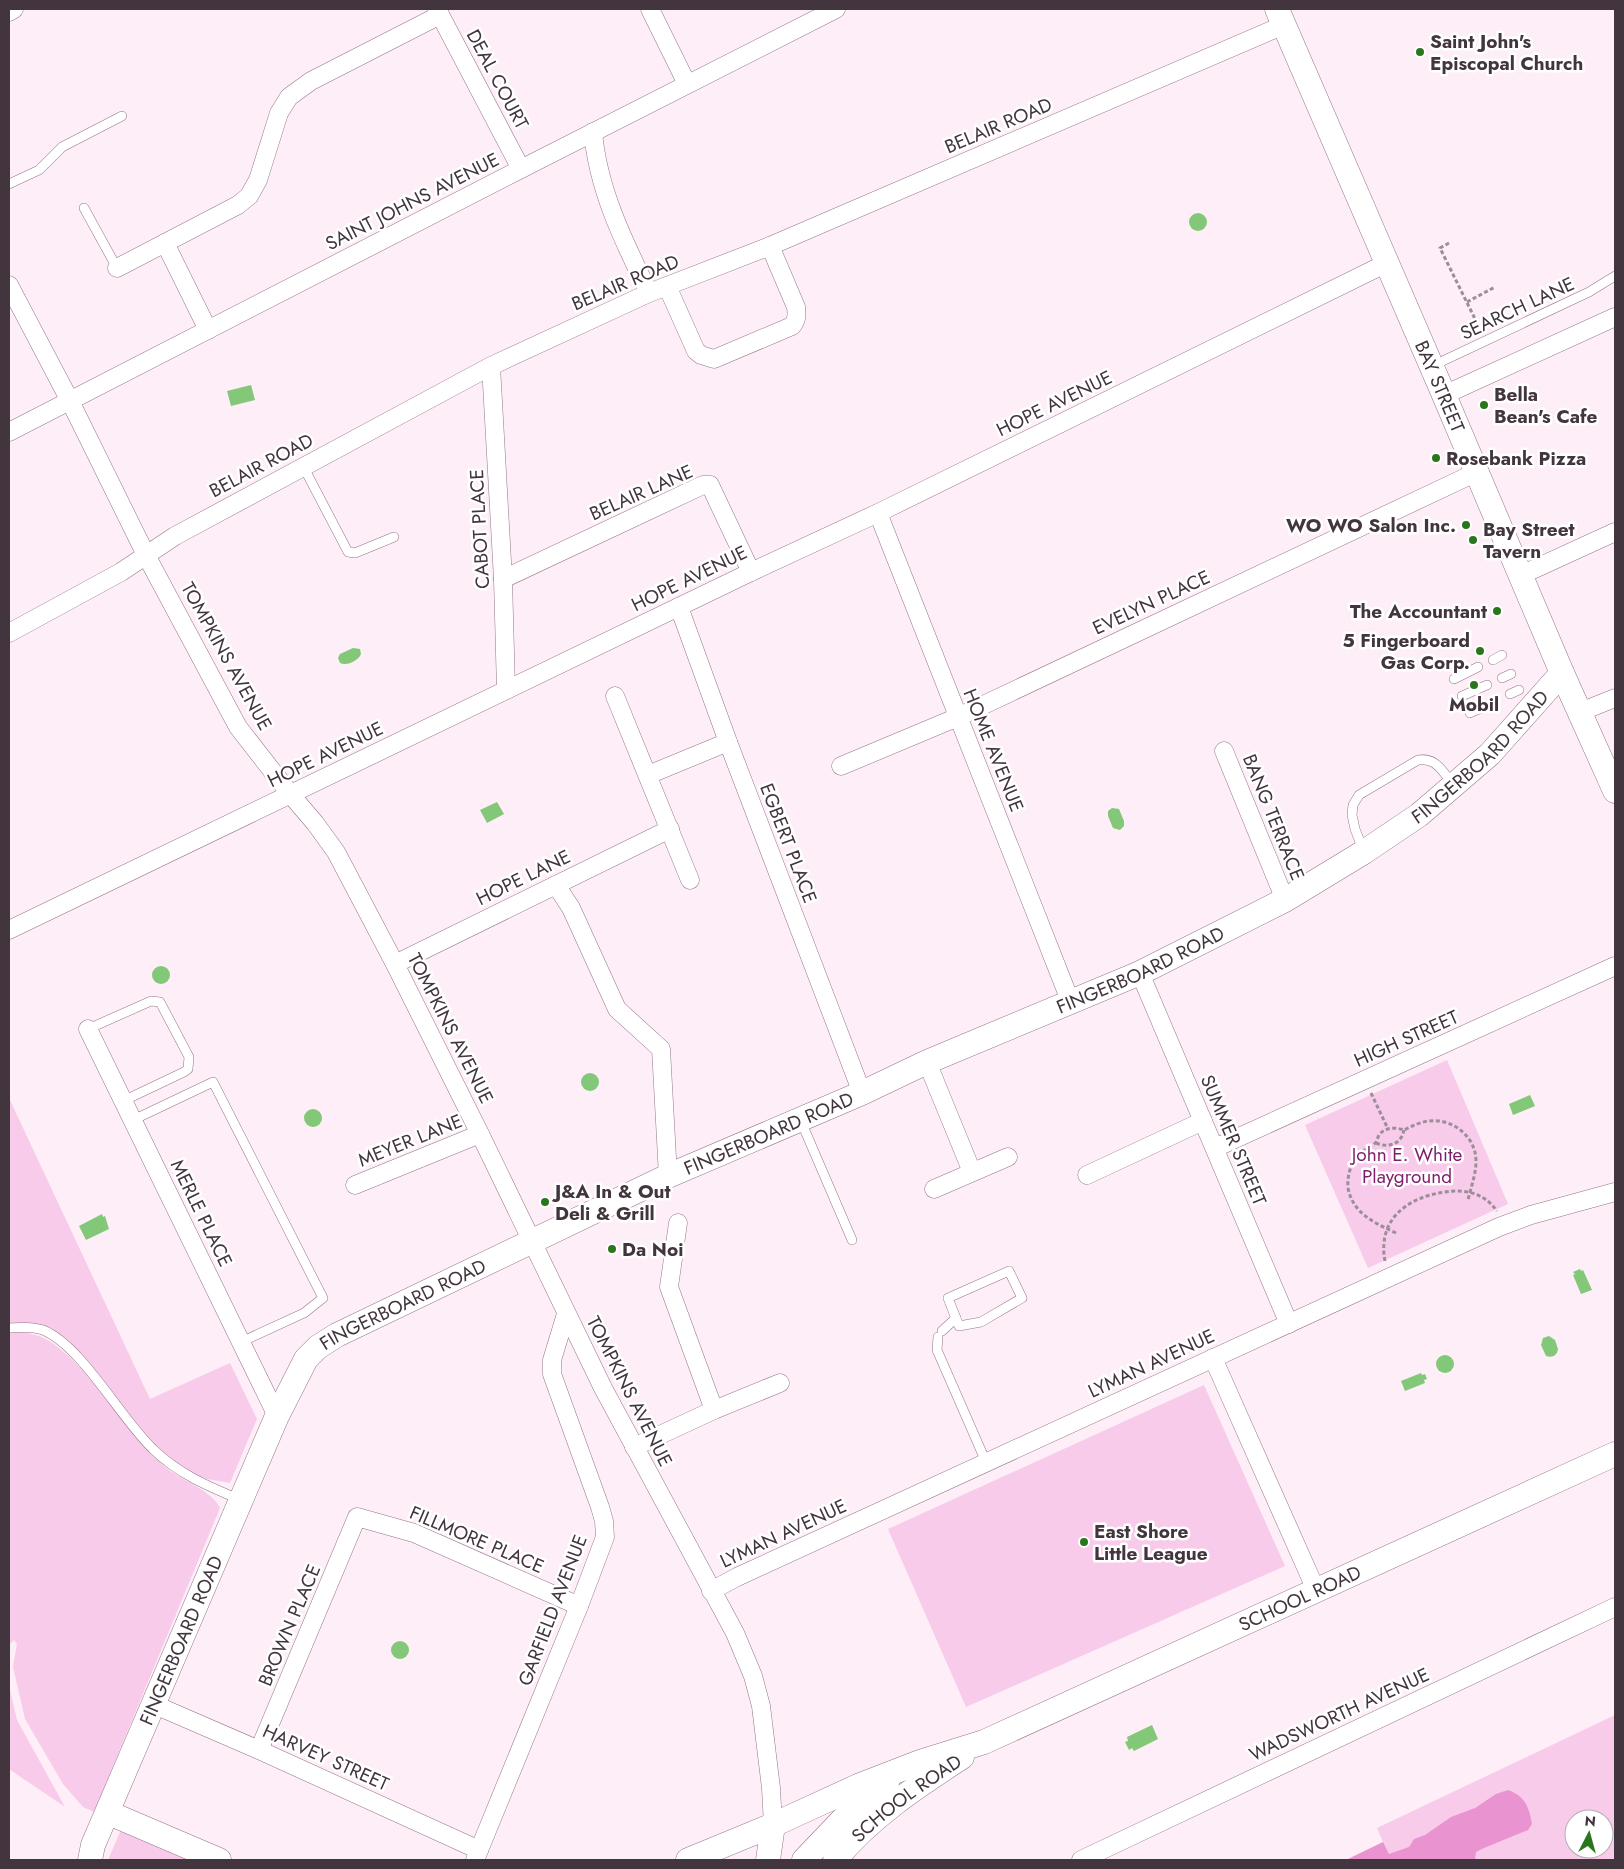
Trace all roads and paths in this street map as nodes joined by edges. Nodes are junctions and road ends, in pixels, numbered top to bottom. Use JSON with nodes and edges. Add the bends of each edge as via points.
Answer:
{"nodes":[{"id":1,"x":14,"y":9,"type":"edge"},
{"id":2,"x":650,"y":9,"type":"edge"},
{"id":3,"x":836,"y":9,"type":"edge"},
{"id":4,"x":9,"y":12,"type":"edge"},
{"id":5,"x":439,"y":12,"type":"edge"},
{"id":6,"x":1281,"y":17,"type":"edge"},
{"id":7,"x":687,"y":84,"type":"junction"},
{"id":8,"x":122,"y":116,"type":"dead end"},
{"id":9,"x":592,"y":132,"type":"junction"},
{"id":10,"x":521,"y":169,"type":"junction"},
{"id":11,"x":9,"y":184,"type":"edge"},
{"id":12,"x":84,"y":208,"type":"dead end"},
{"id":13,"x":165,"y":242,"type":"junction"},
{"id":14,"x":1449,"y":243,"type":"dead end"},
{"id":15,"x":770,"y":246,"type":"junction"},
{"id":16,"x":1387,"y":263,"type":"junction"},
{"id":17,"x":117,"y":268,"type":"joint"},
{"id":18,"x":1615,"y":276,"type":"edge"},
{"id":19,"x":9,"y":285,"type":"edge"},
{"id":20,"x":667,"y":286,"type":"junction"},
{"id":21,"x":1495,"y":287,"type":"dead end"},
{"id":22,"x":649,"y":294,"type":"junction"},
{"id":23,"x":1467,"y":302,"type":"junction"},
{"id":24,"x":1615,"y":317,"type":"edge"},
{"id":25,"x":208,"y":330,"type":"junction"},
{"id":26,"x":1481,"y":332,"type":"dead end"},
{"id":27,"x":491,"y":366,"type":"junction"},
{"id":28,"x":1432,"y":366,"type":"junction"},
{"id":29,"x":1444,"y":395,"type":"junction"},
{"id":30,"x":70,"y":401,"type":"junction"},
{"id":31,"x":9,"y":432,"type":"edge"},
{"id":32,"x":303,"y":466,"type":"junction"},
{"id":33,"x":1477,"y":472,"type":"junction"},
{"id":34,"x":878,"y":513,"type":"junction"},
{"id":35,"x":1615,"y":532,"type":"edge"},
{"id":36,"x":394,"y":537,"type":"dead end"},
{"id":37,"x":146,"y":555,"type":"junction"},
{"id":38,"x":751,"y":572,"type":"junction"},
{"id":39,"x":1521,"y":575,"type":"junction"},
{"id":40,"x":503,"y":579,"type":"junction"},
{"id":41,"x":678,"y":607,"type":"junction"},
{"id":42,"x":9,"y":633,"type":"edge"},
{"id":43,"x":1502,"y":655,"type":"dead end"},
{"id":44,"x":1493,"y":660,"type":"dead end"},
{"id":45,"x":1478,"y":667,"type":"dead end"},
{"id":46,"x":1562,"y":673,"type":"junction"},
{"id":47,"x":1511,"y":674,"type":"dead end"},
{"id":48,"x":1502,"y":678,"type":"dead end"},
{"id":49,"x":1454,"y":679,"type":"dead end"},
{"id":50,"x":1487,"y":685,"type":"dead end"},
{"id":51,"x":506,"y":690,"type":"junction"},
{"id":52,"x":1519,"y":690,"type":"dead end"},
{"id":53,"x":1510,"y":694,"type":"dead end"},
{"id":54,"x":616,"y":696,"type":"dead end"},
{"id":55,"x":1462,"y":696,"type":"dead end"},
{"id":56,"x":1615,"y":698,"type":"edge"},
{"id":57,"x":1495,"y":702,"type":"dead end"},
{"id":58,"x":1580,"y":712,"type":"junction"},
{"id":59,"x":1470,"y":713,"type":"dead end"},
{"id":60,"x":958,"y":716,"type":"junction"},
{"id":61,"x":728,"y":742,"type":"junction"},
{"id":62,"x":1224,"y":750,"type":"dead end"},
{"id":63,"x":841,"y":766,"type":"dead end"},
{"id":64,"x":648,"y":775,"type":"junction"},
{"id":65,"x":1455,"y":786,"type":"junction"},
{"id":66,"x":1615,"y":791,"type":"edge"},
{"id":67,"x":291,"y":795,"type":"junction"},
{"id":68,"x":670,"y":829,"type":"junction"},
{"id":69,"x":1364,"y":852,"type":"junction"},
{"id":70,"x":690,"y":880,"type":"dead end"},
{"id":71,"x":556,"y":885,"type":"junction"},
{"id":72,"x":1285,"y":900,"type":"junction"},
{"id":73,"x":9,"y":930,"type":"edge"},
{"id":74,"x":395,"y":964,"type":"junction"},
{"id":75,"x":1615,"y":966,"type":"edge"},
{"id":76,"x":1140,"y":973,"type":"junction"},
{"id":77,"x":1071,"y":1003,"type":"junction"},
{"id":78,"x":88,"y":1029,"type":"joint"},
{"id":79,"x":927,"y":1062,"type":"junction"},
{"id":80,"x":862,"y":1092,"type":"junction"},
{"id":81,"x":1372,"y":1094,"type":"dead end"},
{"id":82,"x":123,"y":1101,"type":"junction"},
{"id":83,"x":800,"y":1119,"type":"junction"},
{"id":84,"x":133,"y":1120,"type":"junction"},
{"id":85,"x":1203,"y":1121,"type":"junction"},
{"id":86,"x":1388,"y":1129,"type":"junction"},
{"id":87,"x":1404,"y":1130,"type":"junction"},
{"id":88,"x":480,"y":1134,"type":"junction"},
{"id":89,"x":1376,"y":1143,"type":"junction"},
{"id":90,"x":1214,"y":1148,"type":"junction"},
{"id":91,"x":1008,"y":1156,"type":"dead end"},
{"id":92,"x":972,"y":1172,"type":"junction"},
{"id":93,"x":1087,"y":1175,"type":"dead end"},
{"id":94,"x":668,"y":1176,"type":"junction"},
{"id":95,"x":355,"y":1185,"type":"dead end"},
{"id":96,"x":934,"y":1188,"type":"dead end"},
{"id":97,"x":1470,"y":1192,"type":"junction"},
{"id":98,"x":1615,"y":1192,"type":"edge"},
{"id":99,"x":1468,"y":1200,"type":"dead end"},
{"id":100,"x":1499,"y":1213,"type":"dead end"},
{"id":101,"x":678,"y":1223,"type":"dead end"},
{"id":102,"x":1387,"y":1229,"type":"junction"},
{"id":103,"x":1396,"y":1233,"type":"dead end"},
{"id":104,"x":852,"y":1240,"type":"dead end"},
{"id":105,"x":533,"y":1242,"type":"junction"},
{"id":106,"x":1386,"y":1264,"type":"dead end"},
{"id":107,"x":566,"y":1314,"type":"junction"},
{"id":108,"x":956,"y":1318,"type":"junction"},
{"id":109,"x":1289,"y":1324,"type":"junction"},
{"id":110,"x":9,"y":1328,"type":"edge"},
{"id":111,"x":241,"y":1342,"type":"junction"},
{"id":112,"x":1213,"y":1358,"type":"junction"},
{"id":113,"x":780,"y":1383,"type":"dead end"},
{"id":114,"x":714,"y":1410,"type":"junction"},
{"id":115,"x":277,"y":1416,"type":"junction"},
{"id":116,"x":634,"y":1447,"type":"junction"},
{"id":117,"x":1615,"y":1454,"type":"edge"},
{"id":118,"x":986,"y":1462,"type":"junction"},
{"id":119,"x":241,"y":1500,"type":"junction"},
{"id":120,"x":357,"y":1517,"type":"joint"},
{"id":121,"x":715,"y":1589,"type":"junction"},
{"id":122,"x":1316,"y":1590,"type":"junction"},
{"id":123,"x":578,"y":1606,"type":"junction"},
{"id":124,"x":1615,"y":1606,"type":"edge"},
{"id":125,"x":155,"y":1705,"type":"junction"},
{"id":126,"x":984,"y":1742,"type":"junction"},
{"id":127,"x":259,"y":1750,"type":"junction"},
{"id":128,"x":920,"y":1762,"type":"junction"},
{"id":129,"x":109,"y":1813,"type":"junction"},
{"id":130,"x":772,"y":1826,"type":"junction"},
{"id":131,"x":88,"y":1855,"type":"edge"},
{"id":132,"x":477,"y":1855,"type":"edge"},
{"id":133,"x":219,"y":1860,"type":"edge"},
{"id":134,"x":688,"y":1860,"type":"edge"},
{"id":135,"x":768,"y":1860,"type":"edge"},
{"id":136,"x":804,"y":1860,"type":"edge"},
{"id":137,"x":835,"y":1860,"type":"edge"},
{"id":138,"x":1080,"y":1860,"type":"edge"}],
"edges":[{"from":1,"to":4,"type":"street"},
{"from":2,"to":7,"type":"street"},
{"from":3,"to":7,"type":"street","name":"SAINT JOHNS AVENUE"},
{"from":5,"to":10,"type":"street","name":"DEAL COURT"},
{"from":5,"to":13,"type":"street","via":[[289,96],[279,113],[258,180],[249,196],[238,205]]},
{"from":6,"to":15,"type":"street","name":"BELAIR ROAD"},
{"from":6,"to":16,"type":"main road","name":"BAY STREET"},
{"from":7,"to":9,"type":"street","name":"SAINT JOHNS AVENUE"},
{"from":8,"to":11,"type":"lane","via":[[62,147],[39,170]]},
{"from":9,"to":10,"type":"street","name":"SAINT JOHNS AVENUE"},
{"from":9,"to":22,"type":"street","via":[[604,191]]},
{"from":10,"to":25,"type":"street","name":"SAINT JOHNS AVENUE"},
{"from":12,"to":17,"type":"lane"},
{"from":13,"to":17,"type":"street"},
{"from":13,"to":25,"type":"street"},
{"from":14,"to":23,"type":"path","via":[[1440,248]]},
{"from":15,"to":20,"type":"street","name":"BELAIR ROAD"},
{"from":15,"to":20,"type":"street","via":[[796,308],[795,322],[714,358],[701,356],[696,351]]},
{"from":16,"to":28,"type":"main road","name":"BAY STREET"},
{"from":16,"to":34,"type":"street","name":"HOPE AVENUE"},
{"from":18,"to":28,"type":"lane","name":"SEARCH LANE","via":[[1589,292]]},
{"from":19,"to":30,"type":"street","name":"TOMPKINS AVENUE"},
{"from":20,"to":22,"type":"street","name":"BELAIR ROAD"},
{"from":21,"to":23,"type":"path"},
{"from":22,"to":27,"type":"street","name":"BELAIR ROAD"},
{"from":23,"to":26,"type":"path"},
{"from":24,"to":29,"type":"street"},
{"from":25,"to":30,"type":"street","name":"SAINT JOHNS AVENUE"},
{"from":27,"to":32,"type":"street","name":"BELAIR ROAD"},
{"from":27,"to":40,"type":"street","name":"CABOT PLACE"},
{"from":28,"to":29,"type":"main road","name":"BAY STREET"},
{"from":29,"to":33,"type":"main road","name":"BAY STREET"},
{"from":30,"to":31,"type":"street","name":"SAINT JOHNS AVENUE"},
{"from":30,"to":37,"type":"street","name":"TOMPKINS AVENUE"},
{"from":32,"to":36,"type":"lane","via":[[347,551],[355,553]]},
{"from":32,"to":37,"type":"street","name":"BELAIR ROAD"},
{"from":33,"to":39,"type":"main road","name":"BAY STREET"},
{"from":33,"to":60,"type":"street","name":"EVELYN PLACE"},
{"from":34,"to":38,"type":"street","name":"HOPE AVENUE"},
{"from":34,"to":60,"type":"street","name":"HOME AVENUE"},
{"from":35,"to":39,"type":"street"},
{"from":37,"to":42,"type":"street","name":"BELAIR ROAD"},
{"from":37,"to":67,"type":"street","name":"TOMPKINS AVENUE","via":[[238,727]]},
{"from":38,"to":40,"type":"street","name":"BELAIR LANE","via":[[710,485],[703,485]]},
{"from":38,"to":41,"type":"street","name":"HOPE AVENUE"},
{"from":39,"to":46,"type":"main road","name":"BAY STREET"},
{"from":40,"to":51,"type":"street","name":"CABOT PLACE"},
{"from":41,"to":51,"type":"street","name":"HOPE AVENUE"},
{"from":41,"to":61,"type":"street","name":"EGBERT PLACE"},
{"from":43,"to":44,"type":"lane"},
{"from":45,"to":49,"type":"lane"},
{"from":46,"to":58,"type":"main road","name":"BAY STREET"},
{"from":46,"to":65,"type":"main road","name":"FINGERBOARD ROAD","via":[[1490,754]]},
{"from":47,"to":48,"type":"lane"},
{"from":50,"to":55,"type":"lane"},
{"from":51,"to":67,"type":"street","name":"HOPE AVENUE"},
{"from":52,"to":53,"type":"lane"},
{"from":54,"to":64,"type":"street"},
{"from":56,"to":58,"type":"street"},
{"from":57,"to":59,"type":"lane"},
{"from":58,"to":66,"type":"main road","name":"BAY STREET"},
{"from":60,"to":63,"type":"street","name":"EVELYN PLACE"},
{"from":60,"to":77,"type":"street","name":"HOME AVENUE"},
{"from":61,"to":64,"type":"street"},
{"from":61,"to":80,"type":"street","name":"EGBERT PLACE"},
{"from":62,"to":72,"type":"street","name":"BANG TERRACE"},
{"from":64,"to":68,"type":"street"},
{"from":65,"to":69,"type":"main road","name":"FINGERBOARD ROAD"},
{"from":65,"to":69,"type":"lane","via":[[1436,762],[1425,758],[1359,794],[1352,815]]},
{"from":67,"to":73,"type":"street","name":"HOPE AVENUE"},
{"from":67,"to":74,"type":"street","name":"TOMPKINS AVENUE","via":[[336,852]]},
{"from":68,"to":70,"type":"street"},
{"from":68,"to":71,"type":"street","name":"HOPE LANE"},
{"from":69,"to":72,"type":"main road","name":"FINGERBOARD ROAD"},
{"from":71,"to":74,"type":"street","name":"HOPE LANE"},
{"from":71,"to":94,"type":"street","via":[[572,908],[616,1009],[661,1049]]},
{"from":72,"to":76,"type":"main road","name":"FINGERBOARD ROAD"},
{"from":74,"to":88,"type":"street","name":"TOMPKINS AVENUE"},
{"from":75,"to":90,"type":"street","name":"HIGH STREET"},
{"from":76,"to":77,"type":"main road","name":"FINGERBOARD ROAD"},
{"from":76,"to":85,"type":"street","name":"SUMMER STREET"},
{"from":77,"to":79,"type":"main road","name":"FINGERBOARD ROAD"},
{"from":78,"to":82,"type":"street","name":"MERLE PLACE"},
{"from":78,"to":82,"type":"lane","via":[[152,1001],[160,1002],[189,1057],[188,1069],[184,1072]]},
{"from":79,"to":80,"type":"main road","name":"FINGERBOARD ROAD"},
{"from":79,"to":92,"type":"street"},
{"from":80,"to":83,"type":"main road","name":"FINGERBOARD ROAD"},
{"from":81,"to":86,"type":"path"},
{"from":82,"to":84,"type":"street","name":"MERLE PLACE"},
{"from":83,"to":94,"type":"main road","name":"FINGERBOARD ROAD"},
{"from":83,"to":104,"type":"lane"},
{"from":84,"to":111,"type":"street","name":"MERLE PLACE"},
{"from":84,"to":111,"type":"lane","via":[[213,1082],[323,1298],[304,1313]]},
{"from":85,"to":90,"type":"street","name":"SUMMER STREET"},
{"from":85,"to":93,"type":"street"},
{"from":86,"to":87,"type":"path"},
{"from":86,"to":89,"type":"path","via":[[1381,1132]]},
{"from":87,"to":89,"type":"path","via":[[1396,1143],[1384,1146]]},
{"from":87,"to":97,"type":"path","via":[[1429,1120],[1441,1120],[1460,1129],[1475,1154]]},
{"from":88,"to":95,"type":"street","name":"MEYER LANE"},
{"from":88,"to":105,"type":"street","name":"TOMPKINS AVENUE"},
{"from":89,"to":102,"type":"path","via":[[1355,1158],[1348,1184],[1350,1196],[1360,1213]]},
{"from":90,"to":109,"type":"street","name":"SUMMER STREET"},
{"from":91,"to":92,"type":"street"},
{"from":92,"to":96,"type":"street"},
{"from":94,"to":105,"type":"main road","name":"FINGERBOARD ROAD"},
{"from":97,"to":99,"type":"path"},
{"from":97,"to":100,"type":"path","via":[[1487,1200]]},
{"from":97,"to":102,"type":"path","via":[[1437,1193],[1413,1200],[1396,1215]]},
{"from":98,"to":109,"type":"street","name":"LYMAN AVENUE","via":[[1499,1227]]},
{"from":101,"to":114,"type":"street","via":[[669,1287]]},
{"from":102,"to":103,"type":"path"},
{"from":102,"to":106,"type":"path","via":[[1384,1246]]},
{"from":105,"to":107,"type":"street","name":"TOMPKINS AVENUE"},
{"from":105,"to":115,"type":"main road","name":"FINGERBOARD ROAD","via":[[318,1347],[306,1359]]},
{"from":107,"to":116,"type":"street","name":"TOMPKINS AVENUE"},
{"from":107,"to":123,"type":"street","name":"GARFIELD AVENUE","via":[[552,1360],[552,1374],[604,1521],[604,1537]]},
{"from":108,"to":108,"type":"lane","via":[[948,1298],[1009,1271],[1022,1298],[980,1322],[959,1326]]},
{"from":108,"to":118,"type":"lane","via":[[940,1334],[937,1350]]},
{"from":109,"to":112,"type":"street","name":"LYMAN AVENUE"},
{"from":110,"to":119,"type":"lane","via":[[42,1330],[61,1342],[153,1449],[181,1472]]},
{"from":111,"to":115,"type":"street","name":"MERLE PLACE"},
{"from":112,"to":118,"type":"street","name":"LYMAN AVENUE"},
{"from":112,"to":122,"type":"street"},
{"from":113,"to":114,"type":"street"},
{"from":114,"to":116,"type":"street"},
{"from":115,"to":119,"type":"main road","name":"FINGERBOARD ROAD"},
{"from":116,"to":121,"type":"street","name":"TOMPKINS AVENUE","via":[[683,1538]]},
{"from":117,"to":122,"type":"main road","name":"SCHOOL ROAD"},
{"from":118,"to":121,"type":"street","name":"LYMAN AVENUE"},
{"from":119,"to":125,"type":"main road","name":"FINGERBOARD ROAD"},
{"from":120,"to":123,"type":"street","name":"FILLMORE PLACE","via":[[414,1533]]},
{"from":120,"to":127,"type":"street","name":"BROWN PLACE"},
{"from":121,"to":130,"type":"street","name":"TOMPKINS AVENUE","via":[[758,1692],[771,1788]]},
{"from":122,"to":126,"type":"main road","name":"SCHOOL ROAD"},
{"from":123,"to":132,"type":"street","name":"GARFIELD AVENUE"},
{"from":124,"to":138,"type":"street","name":"WADSWORTH AVENUE"},
{"from":125,"to":127,"type":"street","name":"HARVEY STREET"},
{"from":125,"to":129,"type":"main road","name":"FINGERBOARD ROAD"},
{"from":126,"to":128,"type":"main road","name":"SCHOOL ROAD"},
{"from":126,"to":137,"type":"main road","name":"SCHOOL ROAD","via":[[891,1806]]},
{"from":127,"to":132,"type":"street","name":"HARVEY STREET"},
{"from":128,"to":130,"type":"main road","via":[[858,1786]]},
{"from":128,"to":136,"type":"main road","via":[[867,1798]]},
{"from":129,"to":131,"type":"main road","name":"FINGERBOARD ROAD"},
{"from":129,"to":133,"type":"main road"},
{"from":130,"to":134,"type":"main road"},
{"from":130,"to":135,"type":"main road"}]}
